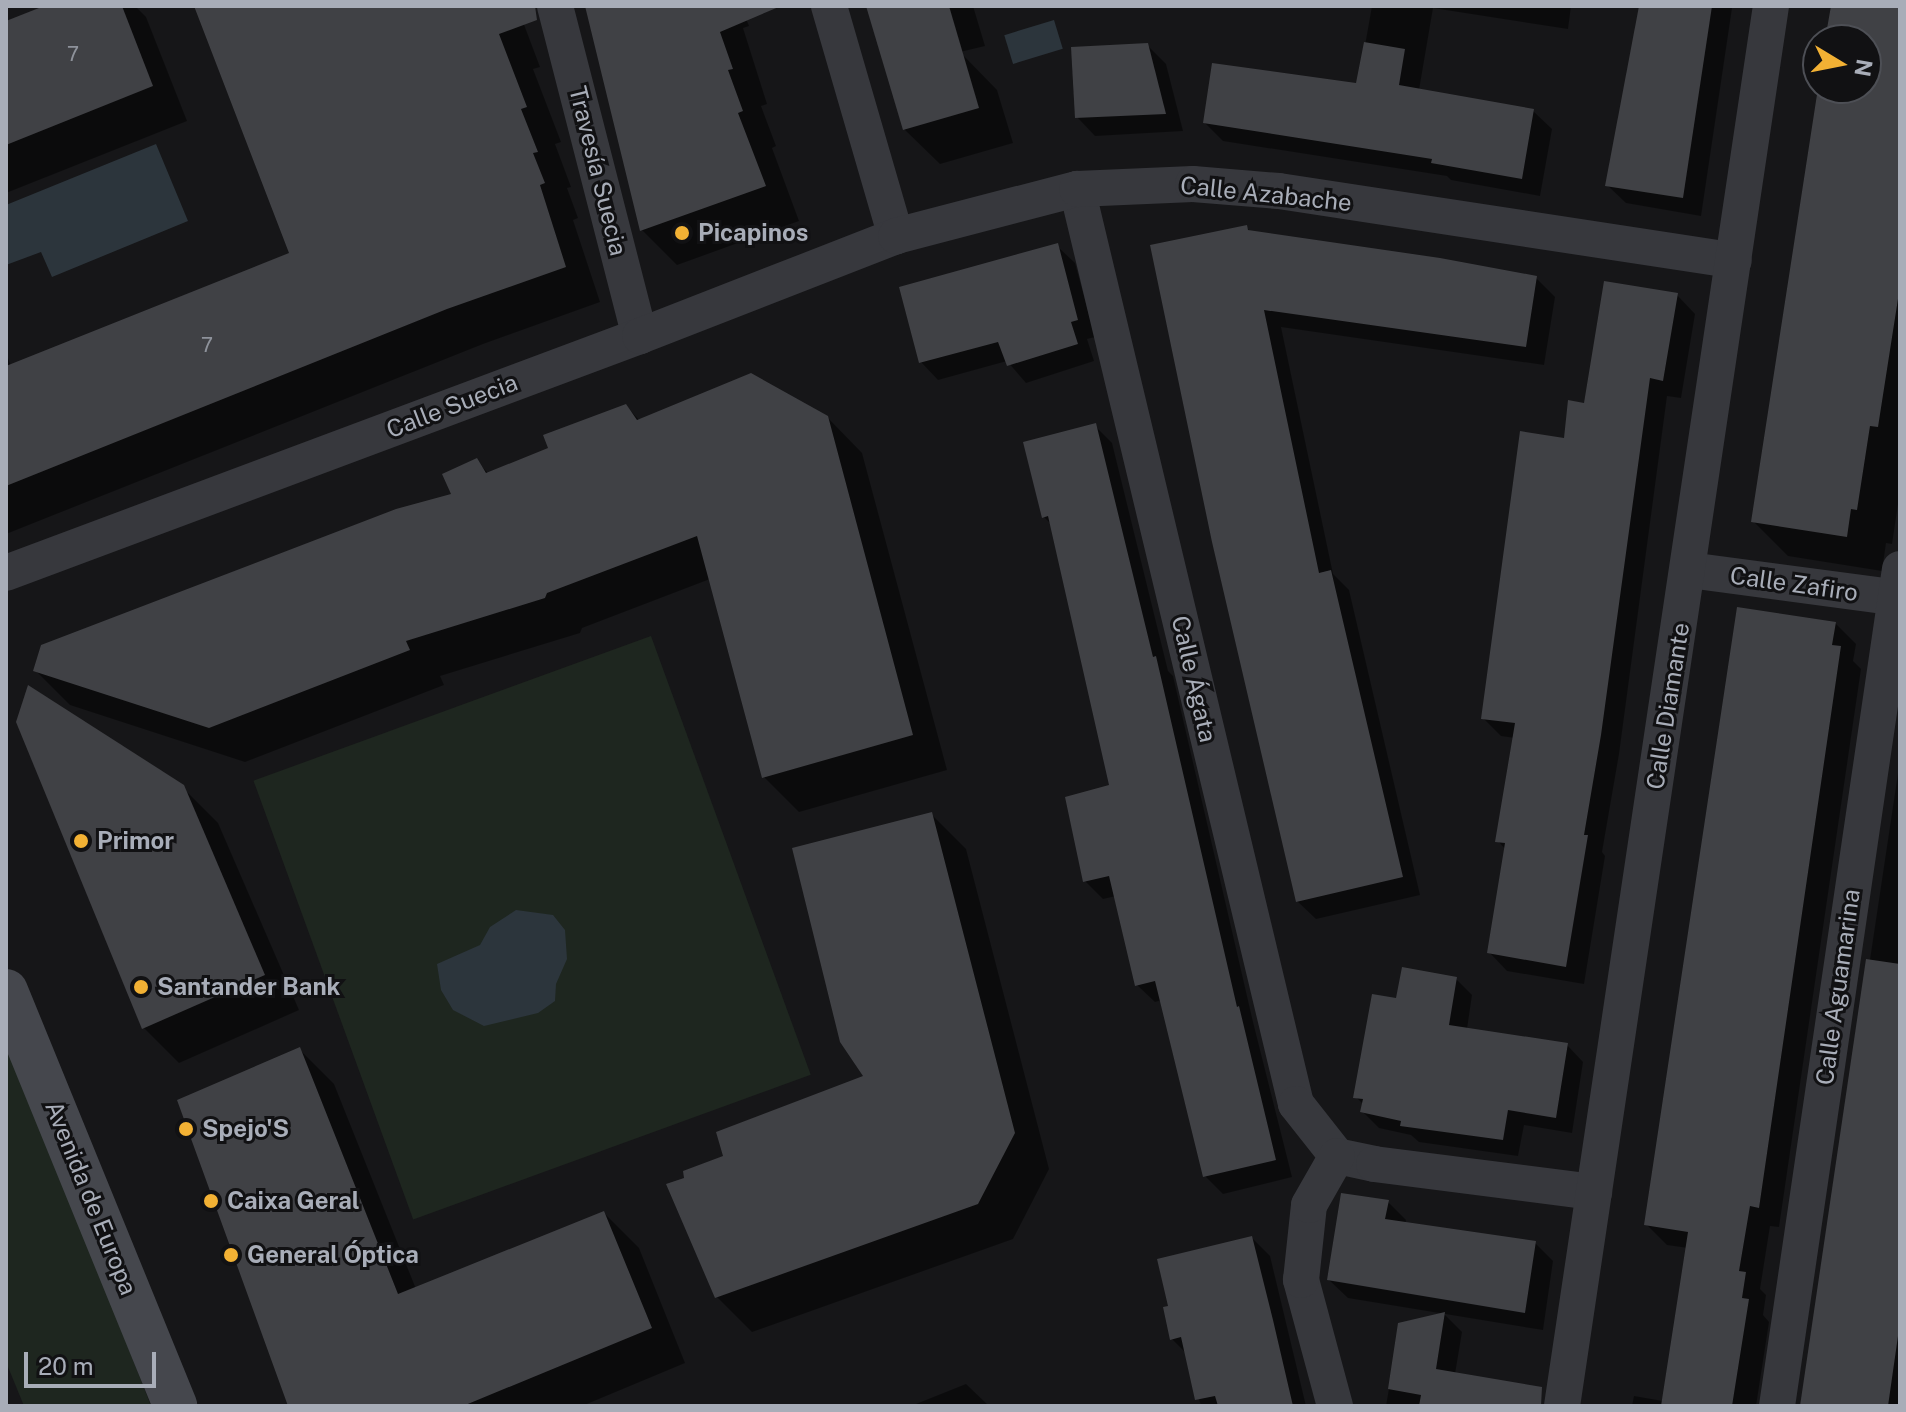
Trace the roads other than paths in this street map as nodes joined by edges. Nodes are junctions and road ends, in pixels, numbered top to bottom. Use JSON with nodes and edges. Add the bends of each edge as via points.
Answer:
{"nodes":[{"id":1,"x":555,"y":6,"type":"edge"},
{"id":2,"x":829,"y":6,"type":"edge"},
{"id":3,"x":1771,"y":6,"type":"edge"},
{"id":4,"x":1077,"y":189,"type":"junction"},
{"id":5,"x":896,"y":236,"type":"junction"},
{"id":6,"x":1734,"y":261,"type":"junction"},
{"id":7,"x":640,"y":336,"type":"junction"},
{"id":8,"x":1689,"y":570,"type":"junction"},
{"id":9,"x":6,"y":573,"type":"edge"},
{"id":10,"x":1899,"y":588,"type":"edge"},
{"id":11,"x":6,"y":991,"type":"edge"},
{"id":12,"x":1337,"y":1156,"type":"junction"},
{"id":13,"x":1594,"y":1192,"type":"junction"},
{"id":14,"x":175,"y":1406,"type":"edge"},
{"id":15,"x":1335,"y":1406,"type":"edge"},
{"id":16,"x":1562,"y":1406,"type":"edge"},
{"id":17,"x":1777,"y":1406,"type":"edge"}],
"edges":[{"from":1,"to":7,"type":"street","name":"Travesía Suecia"},
{"from":2,"to":5,"type":"street"},
{"from":3,"to":6,"type":"street","name":"Calle Diamante"},
{"from":4,"to":5,"type":"street","name":"Calle Azabache"},
{"from":4,"to":6,"type":"street","name":"Calle Azabache","via":[[1193,184],[1279,191]]},
{"from":4,"to":12,"type":"street","name":"Calle Ágata","via":[[1296,1104]]},
{"from":5,"to":7,"type":"street","name":"Calle Suecia"},
{"from":6,"to":8,"type":"street","name":"Calle Diamante"},
{"from":7,"to":9,"type":"street","name":"Calle Suecia"},
{"from":8,"to":10,"type":"street","name":"Calle Zafiro"},
{"from":8,"to":13,"type":"street","name":"Calle Diamante"},
{"from":10,"to":17,"type":"street","name":"Calle Aguamarina"},
{"from":11,"to":14,"type":"street","name":"Avenida de Europa"},
{"from":12,"to":13,"type":"street"},
{"from":12,"to":15,"type":"street","via":[[1309,1205],[1301,1280]]},
{"from":13,"to":16,"type":"street","name":"Calle Diamante"}]}
